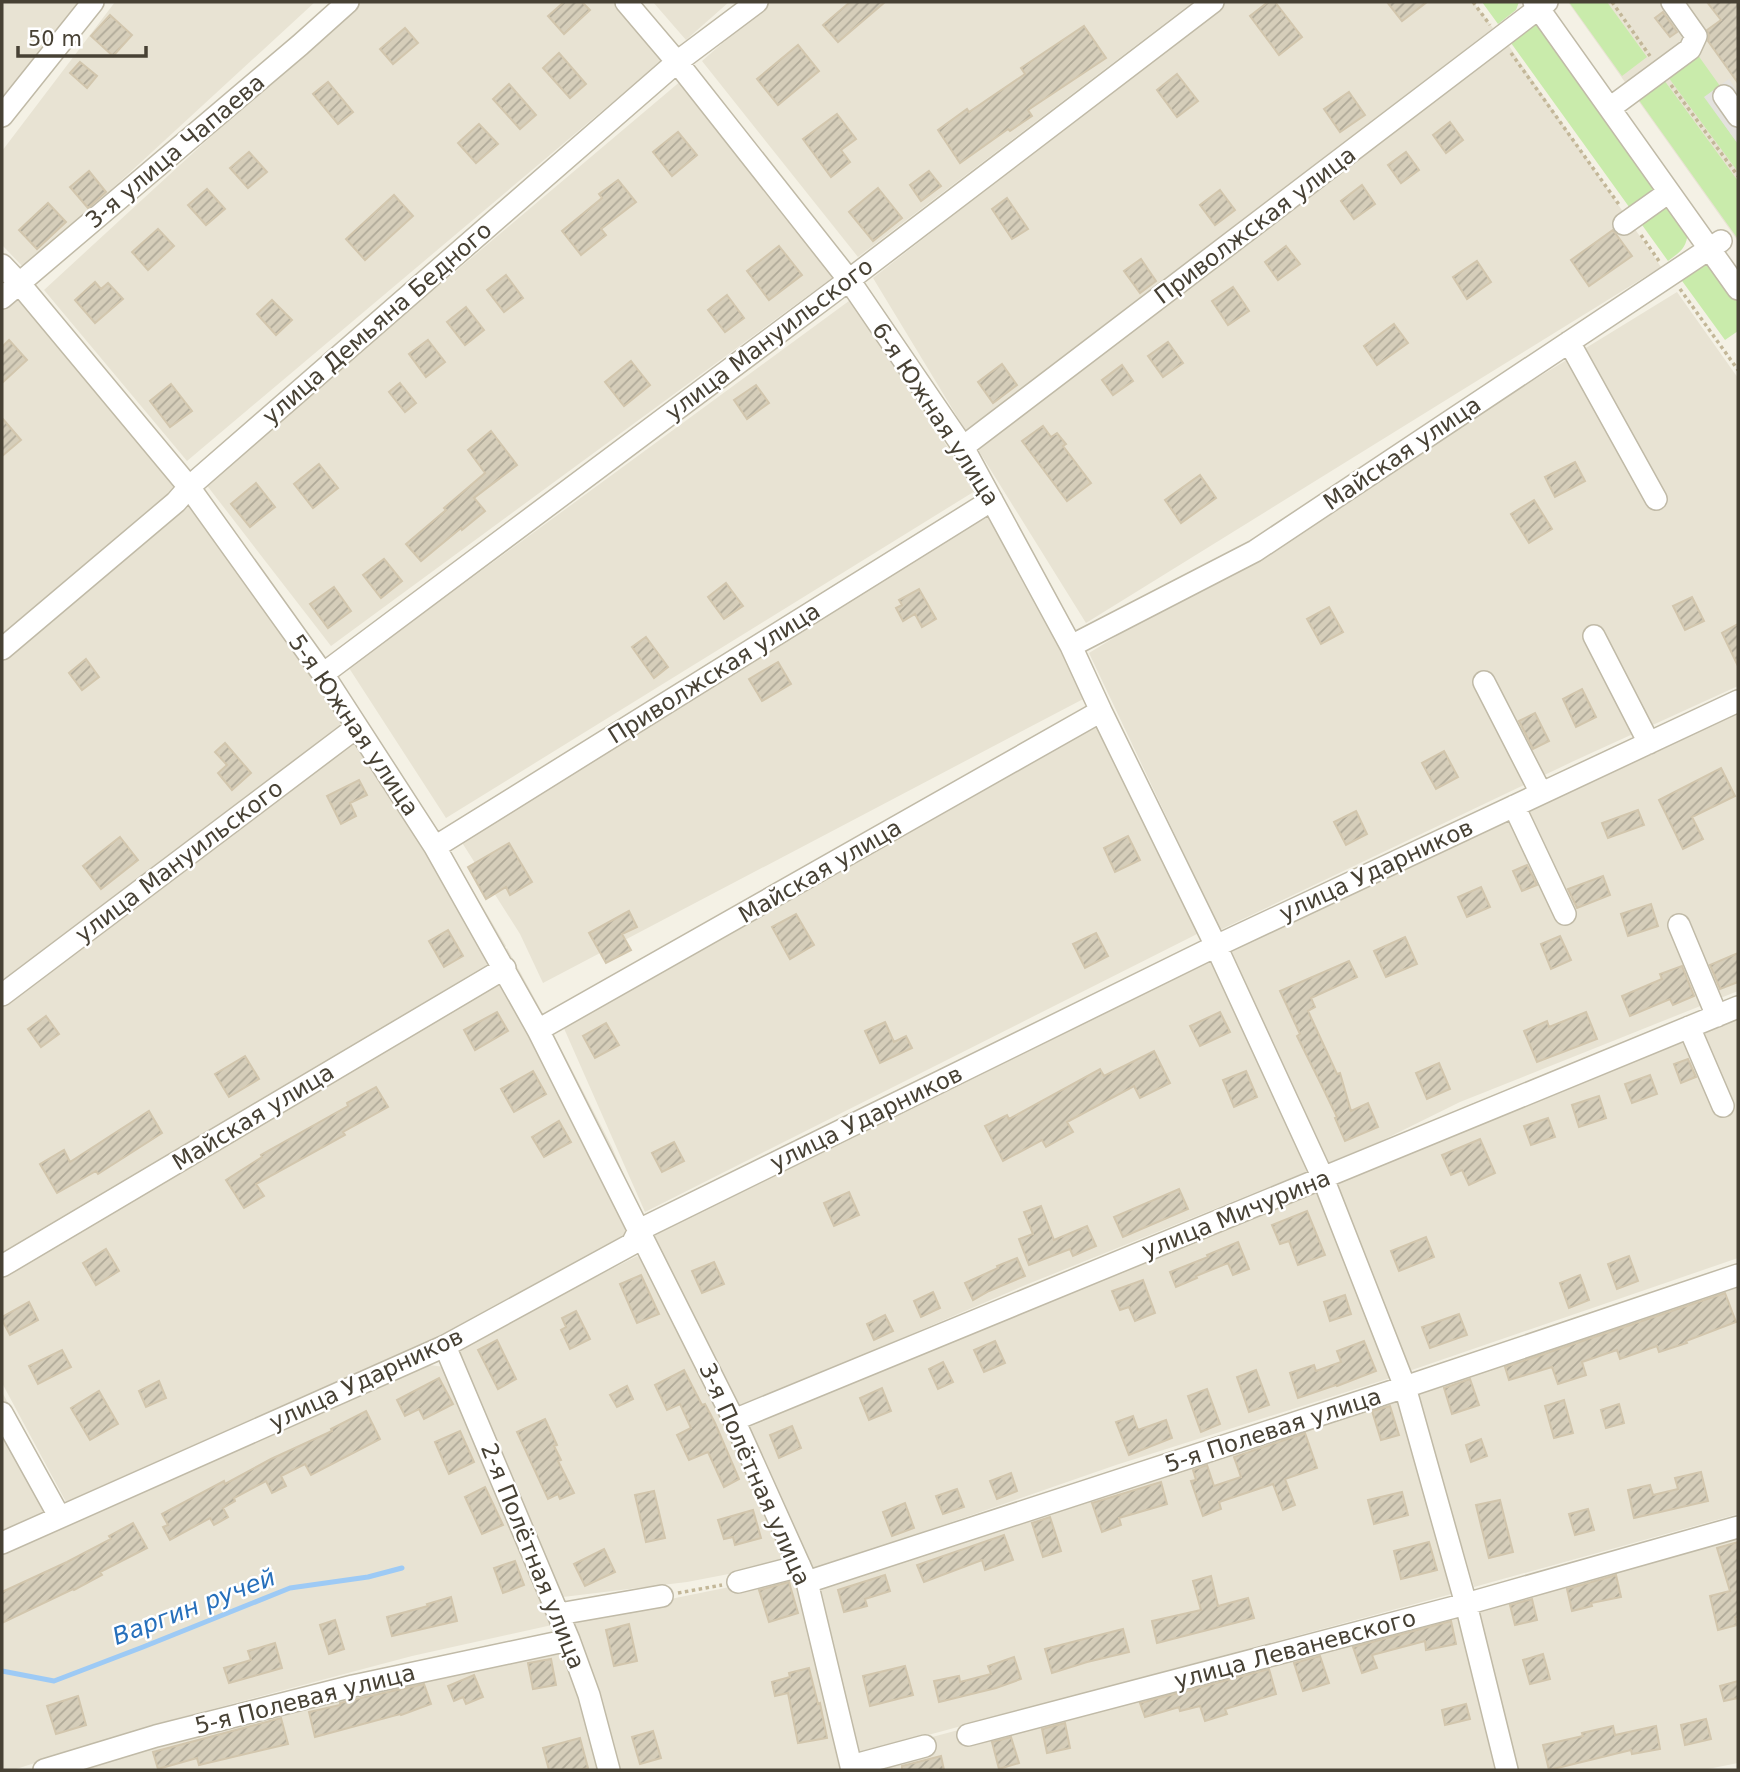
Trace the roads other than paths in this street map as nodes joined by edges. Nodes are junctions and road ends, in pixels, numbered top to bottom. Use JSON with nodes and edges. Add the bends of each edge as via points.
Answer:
{"nodes":[{"id":1,"x":93,"y":2,"type":"edge"},
{"id":2,"x":348,"y":2,"type":"edge"},
{"id":3,"x":626,"y":2,"type":"edge"},
{"id":4,"x":757,"y":2,"type":"edge"},
{"id":5,"x":1213,"y":2,"type":"edge"},
{"id":6,"x":1672,"y":2,"type":"edge"},
{"id":7,"x":1542,"y":3,"type":"edge"},
{"id":8,"x":677,"y":62,"type":"junction"},
{"id":9,"x":1724,"y":96,"type":"dead end"},
{"id":10,"x":1615,"y":104,"type":"junction"},
{"id":11,"x":2,"y":116,"type":"edge"},
{"id":12,"x":1738,"y":116,"type":"edge"},
{"id":13,"x":1669,"y":192,"type":"junction"},
{"id":14,"x":1627,"y":222,"type":"road end"},
{"id":15,"x":1715,"y":245,"type":"junction"},
{"id":16,"x":2,"y":265,"type":"edge"},
{"id":17,"x":1738,"y":265,"type":"edge"},
{"id":18,"x":849,"y":280,"type":"junction"},
{"id":19,"x":19,"y":283,"type":"junction"},
{"id":20,"x":1738,"y":289,"type":"edge"},
{"id":21,"x":2,"y":298,"type":"edge"},
{"id":22,"x":1569,"y":342,"type":"junction"},
{"id":23,"x":963,"y":447,"type":"junction"},
{"id":24,"x":189,"y":487,"type":"junction"},
{"id":25,"x":1656,"y":499,"type":"dead end"},
{"id":26,"x":992,"y":500,"type":"junction"},
{"id":27,"x":1594,"y":636,"type":"dead end"},
{"id":28,"x":1071,"y":646,"type":"junction"},
{"id":29,"x":2,"y":649,"type":"edge"},
{"id":30,"x":323,"y":674,"type":"junction"},
{"id":31,"x":1485,"y":682,"type":"dead end"},
{"id":32,"x":1738,"y":701,"type":"edge"},
{"id":33,"x":1101,"y":711,"type":"junction"},
{"id":34,"x":357,"y":727,"type":"junction"},
{"id":35,"x":1648,"y":743,"type":"junction"},
{"id":36,"x":1541,"y":793,"type":"junction"},
{"id":37,"x":1514,"y":806,"type":"junction"},
{"id":38,"x":435,"y":847,"type":"junction"},
{"id":39,"x":1565,"y":914,"type":"dead end"},
{"id":40,"x":1679,"y":925,"type":"dead end"},
{"id":41,"x":1216,"y":946,"type":"junction"},
{"id":42,"x":505,"y":968,"type":"junction"},
{"id":43,"x":2,"y":995,"type":"edge"},
{"id":44,"x":1738,"y":1007,"type":"edge"},
{"id":45,"x":1717,"y":1016,"type":"junction"},
{"id":46,"x":1689,"y":1027,"type":"junction"},
{"id":47,"x":538,"y":1030,"type":"junction"},
{"id":48,"x":1723,"y":1105,"type":"dead end"},
{"id":49,"x":1323,"y":1178,"type":"junction"},
{"id":50,"x":639,"y":1230,"type":"junction"},
{"id":51,"x":2,"y":1266,"type":"edge"},
{"id":52,"x":1738,"y":1275,"type":"edge"},
{"id":53,"x":445,"y":1346,"type":"junction"},
{"id":54,"x":1405,"y":1387,"type":"junction"},
{"id":55,"x":2,"y":1413,"type":"edge"},
{"id":56,"x":734,"y":1420,"type":"junction"},
{"id":57,"x":59,"y":1516,"type":"junction"},
{"id":58,"x":1738,"y":1527,"type":"edge"},
{"id":59,"x":2,"y":1543,"type":"edge"},
{"id":60,"x":803,"y":1574,"type":"junction"},
{"id":61,"x":738,"y":1582,"type":"road end"},
{"id":62,"x":662,"y":1596,"type":"road end"},
{"id":63,"x":1466,"y":1604,"type":"junction"},
{"id":64,"x":559,"y":1615,"type":"junction"},
{"id":65,"x":569,"y":1640,"type":"junction"},
{"id":66,"x":968,"y":1735,"type":"dead end"},
{"id":67,"x":925,"y":1746,"type":"dead end"},
{"id":68,"x":851,"y":1768,"type":"edge"},
{"id":69,"x":44,"y":1770,"type":"edge"},
{"id":70,"x":609,"y":1770,"type":"edge"},
{"id":71,"x":1507,"y":1770,"type":"edge"}],
"edges":[{"from":1,"to":11,"type":"street"},
{"from":2,"to":19,"type":"street","name":"3-я улица Чапаева"},
{"from":3,"to":8,"type":"street","name":"6-я Южная улица"},
{"from":4,"to":8,"type":"street","name":"улица Демьяна Бедного"},
{"from":5,"to":18,"type":"street","name":"улица Мануильского"},
{"from":6,"to":10,"type":"street","via":[[1696,36],[1690,49]]},
{"from":7,"to":10,"type":"street"},
{"from":7,"to":23,"type":"street","name":"Приволжская улица"},
{"from":8,"to":18,"type":"street","name":"6-я Южная улица"},
{"from":8,"to":24,"type":"street","name":"улица Демьяна Бедного"},
{"from":9,"to":12,"type":"street"},
{"from":10,"to":13,"type":"street"},
{"from":10,"to":15,"type":"street"},
{"from":13,"to":14,"type":"street"},
{"from":13,"to":15,"type":"street"},
{"from":15,"to":17,"type":"street"},
{"from":15,"to":20,"type":"street"},
{"from":15,"to":22,"type":"street","name":"Майская улица"},
{"from":16,"to":19,"type":"street","name":"5-я Южная улица"},
{"from":18,"to":23,"type":"street","name":"6-я Южная улица"},
{"from":18,"to":30,"type":"street","name":"улица Мануильского"},
{"from":19,"to":21,"type":"street","name":"3-я улица Чапаева"},
{"from":19,"to":24,"type":"street","name":"5-я Южная улица"},
{"from":22,"to":25,"type":"street"},
{"from":22,"to":28,"type":"street","name":"Майская улица","via":[[1255,551]]},
{"from":23,"to":26,"type":"street","name":"6-я Южная улица"},
{"from":24,"to":29,"type":"street","name":"улица Демьяна Бедного"},
{"from":24,"to":30,"type":"street","name":"5-я Южная улица"},
{"from":26,"to":28,"type":"street","name":"6-я Южная улица"},
{"from":26,"to":38,"type":"street","name":"Приволжская улица"},
{"from":27,"to":35,"type":"street"},
{"from":28,"to":33,"type":"street","name":"6-я Южная улица"},
{"from":30,"to":34,"type":"street","name":"5-я Южная улица"},
{"from":31,"to":36,"type":"street"},
{"from":32,"to":35,"type":"street","name":"улица Ударников"},
{"from":33,"to":41,"type":"street","name":"6-я Южная улица"},
{"from":33,"to":47,"type":"street","name":"Майская улица"},
{"from":34,"to":38,"type":"street","name":"5-я Южная улица"},
{"from":34,"to":43,"type":"street","name":"улица Мануильского"},
{"from":35,"to":36,"type":"street","name":"улица Ударников"},
{"from":36,"to":37,"type":"street","name":"улица Ударников"},
{"from":37,"to":39,"type":"street"},
{"from":37,"to":41,"type":"street","name":"улица Ударников"},
{"from":38,"to":42,"type":"street","name":"5-я Южная улица"},
{"from":40,"to":45,"type":"street"},
{"from":41,"to":49,"type":"street","name":"6-я Южная улица"},
{"from":41,"to":50,"type":"street","name":"улица Ударников"},
{"from":42,"to":47,"type":"street","name":"5-я Южная улица"},
{"from":42,"to":51,"type":"street","name":"Майская улица"},
{"from":44,"to":45,"type":"street","name":"улица Мичурина"},
{"from":45,"to":46,"type":"street","name":"улица Мичурина"},
{"from":46,"to":48,"type":"street"},
{"from":46,"to":49,"type":"street","name":"улица Мичурина"},
{"from":47,"to":50,"type":"street","name":"5-я Южная улица"},
{"from":49,"to":54,"type":"street","name":"6-я Южная улица"},
{"from":49,"to":56,"type":"street","name":"улица Мичурина"},
{"from":50,"to":53,"type":"street","name":"улица Ударников","via":[[632,1244]]},
{"from":50,"to":56,"type":"street","name":"3-я Полётная улица"},
{"from":52,"to":54,"type":"street","name":"5-я Полевая улица"},
{"from":53,"to":57,"type":"street","name":"улица Ударников"},
{"from":53,"to":64,"type":"street","name":"2-я Полётная улица"},
{"from":54,"to":60,"type":"street","name":"5-я Полевая улица"},
{"from":54,"to":63,"type":"street","name":"6-я Южная улица"},
{"from":55,"to":57,"type":"street"},
{"from":56,"to":60,"type":"street","name":"3-я Полётная улица"},
{"from":57,"to":59,"type":"street","name":"улица Ударников"},
{"from":58,"to":63,"type":"street","name":"улица Леваневского"},
{"from":60,"to":61,"type":"street","name":"5-я Полевая улица"},
{"from":60,"to":68,"type":"street","name":"3-я Полётная улица"},
{"from":62,"to":64,"type":"street"},
{"from":63,"to":66,"type":"street","name":"улица Леваневского"},
{"from":63,"to":71,"type":"street","name":"6-я Южная улица"},
{"from":64,"to":65,"type":"street","name":"2-я Полётная улица"},
{"from":65,"to":69,"type":"street","name":"5-я Полевая улица","via":[[353,1686]]},
{"from":65,"to":70,"type":"street","name":"2-я Полётная улица"},
{"from":67,"to":68,"type":"street"}]}
